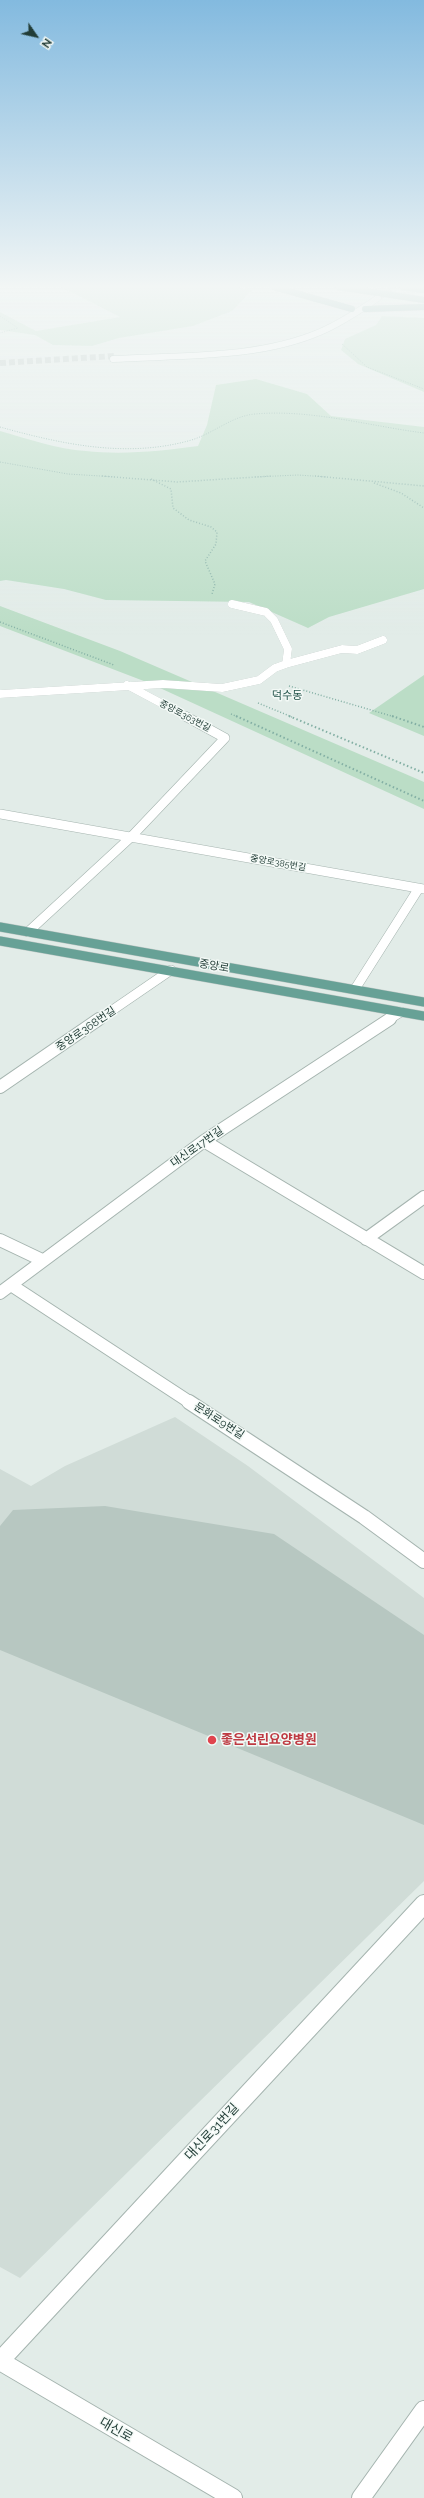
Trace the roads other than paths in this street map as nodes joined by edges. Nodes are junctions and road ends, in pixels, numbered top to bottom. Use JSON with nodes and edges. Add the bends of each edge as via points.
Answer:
{"nodes":[{"id":1,"x":232,"y":604,"type":"road end"},
{"id":2,"x":383,"y":640,"type":"dead end"},
{"id":3,"x":286,"y":664,"type":"junction"},
{"id":4,"x":127,"y":685,"type":"junction"},
{"id":5,"x":0,"y":694,"type":"edge"},
{"id":6,"x":0,"y":814,"type":"edge"},
{"id":7,"x":131,"y":837,"type":"junction"},
{"id":8,"x":421,"y":888,"type":"edge"},
{"id":9,"x":0,"y":927,"type":"edge"},
{"id":10,"x":28,"y":932,"type":"junction"},
{"id":11,"x":0,"y":941,"type":"edge"},
{"id":12,"x":171,"y":970,"type":"junction"},
{"id":13,"x":355,"y":989,"type":"junction"},
{"id":14,"x":424,"y":1002,"type":"edge"},
{"id":15,"x":401,"y":1012,"type":"junction"},
{"id":16,"x":424,"y":1016,"type":"edge"},
{"id":17,"x":0,"y":1087,"type":"edge"},
{"id":18,"x":204,"y":1141,"type":"junction"},
{"id":19,"x":424,"y":1197,"type":"edge"},
{"id":20,"x":366,"y":1239,"type":"junction"},
{"id":21,"x":0,"y":1240,"type":"edge"},
{"id":22,"x":42,"y":1260,"type":"junction"},
{"id":23,"x":424,"y":1274,"type":"edge"},
{"id":24,"x":11,"y":1285,"type":"junction"},
{"id":25,"x":0,"y":1293,"type":"edge"},
{"id":26,"x":424,"y":1561,"type":"edge"},
{"id":27,"x":424,"y":1904,"type":"edge"},
{"id":28,"x":0,"y":2361,"type":"edge"},
{"id":29,"x":424,"y":2410,"type":"edge"},
{"id":30,"x":233,"y":2498,"type":"edge"},
{"id":31,"x":361,"y":2498,"type":"edge"}],
"edges":[{"from":1,"to":3,"type":"street","via":[[266,612],[274,620],[288,649]]},
{"from":2,"to":3,"type":"street","name":"중앙로363번길","via":[[357,650],[342,649]]},
{"from":3,"to":4,"type":"street","name":"중앙로363번길","via":[[275,668],[259,680],[222,688],[163,684]]},
{"from":4,"to":5,"type":"street"},
{"from":4,"to":7,"type":"street","name":"중앙로363번길","via":[[225,738]]},
{"from":6,"to":7,"type":"street","name":"중앙로385번길"},
{"from":7,"to":8,"type":"street","name":"중앙로385번길"},
{"from":7,"to":10,"type":"street","name":"중앙로363번길"},
{"from":8,"to":13,"type":"street"},
{"from":9,"to":10,"type":"main road","name":"중앙로"},
{"from":10,"to":13,"type":"main road","name":"중앙로"},
{"from":11,"to":12,"type":"main road","name":"중앙로"},
{"from":12,"to":15,"type":"main road","name":"중앙로"},
{"from":12,"to":17,"type":"street","name":"중앙로368번길"},
{"from":13,"to":14,"type":"main road","name":"중앙로"},
{"from":15,"to":16,"type":"main road","name":"중앙로"},
{"from":15,"to":18,"type":"street","name":"대신로17번길"},
{"from":18,"to":20,"type":"street"},
{"from":18,"to":22,"type":"street","name":"대신로17번길"},
{"from":19,"to":20,"type":"street"},
{"from":20,"to":23,"type":"street"},
{"from":21,"to":22,"type":"street"},
{"from":22,"to":24,"type":"street","name":"대신로17번길"},
{"from":24,"to":25,"type":"street","name":"대신로17번길"},
{"from":24,"to":26,"type":"street","name":"문화로9번길","via":[[364,1517]]},
{"from":27,"to":28,"type":"street","name":"대신로31번길"},
{"from":28,"to":30,"type":"street","name":"대신로"},
{"from":29,"to":31,"type":"street"}]}
